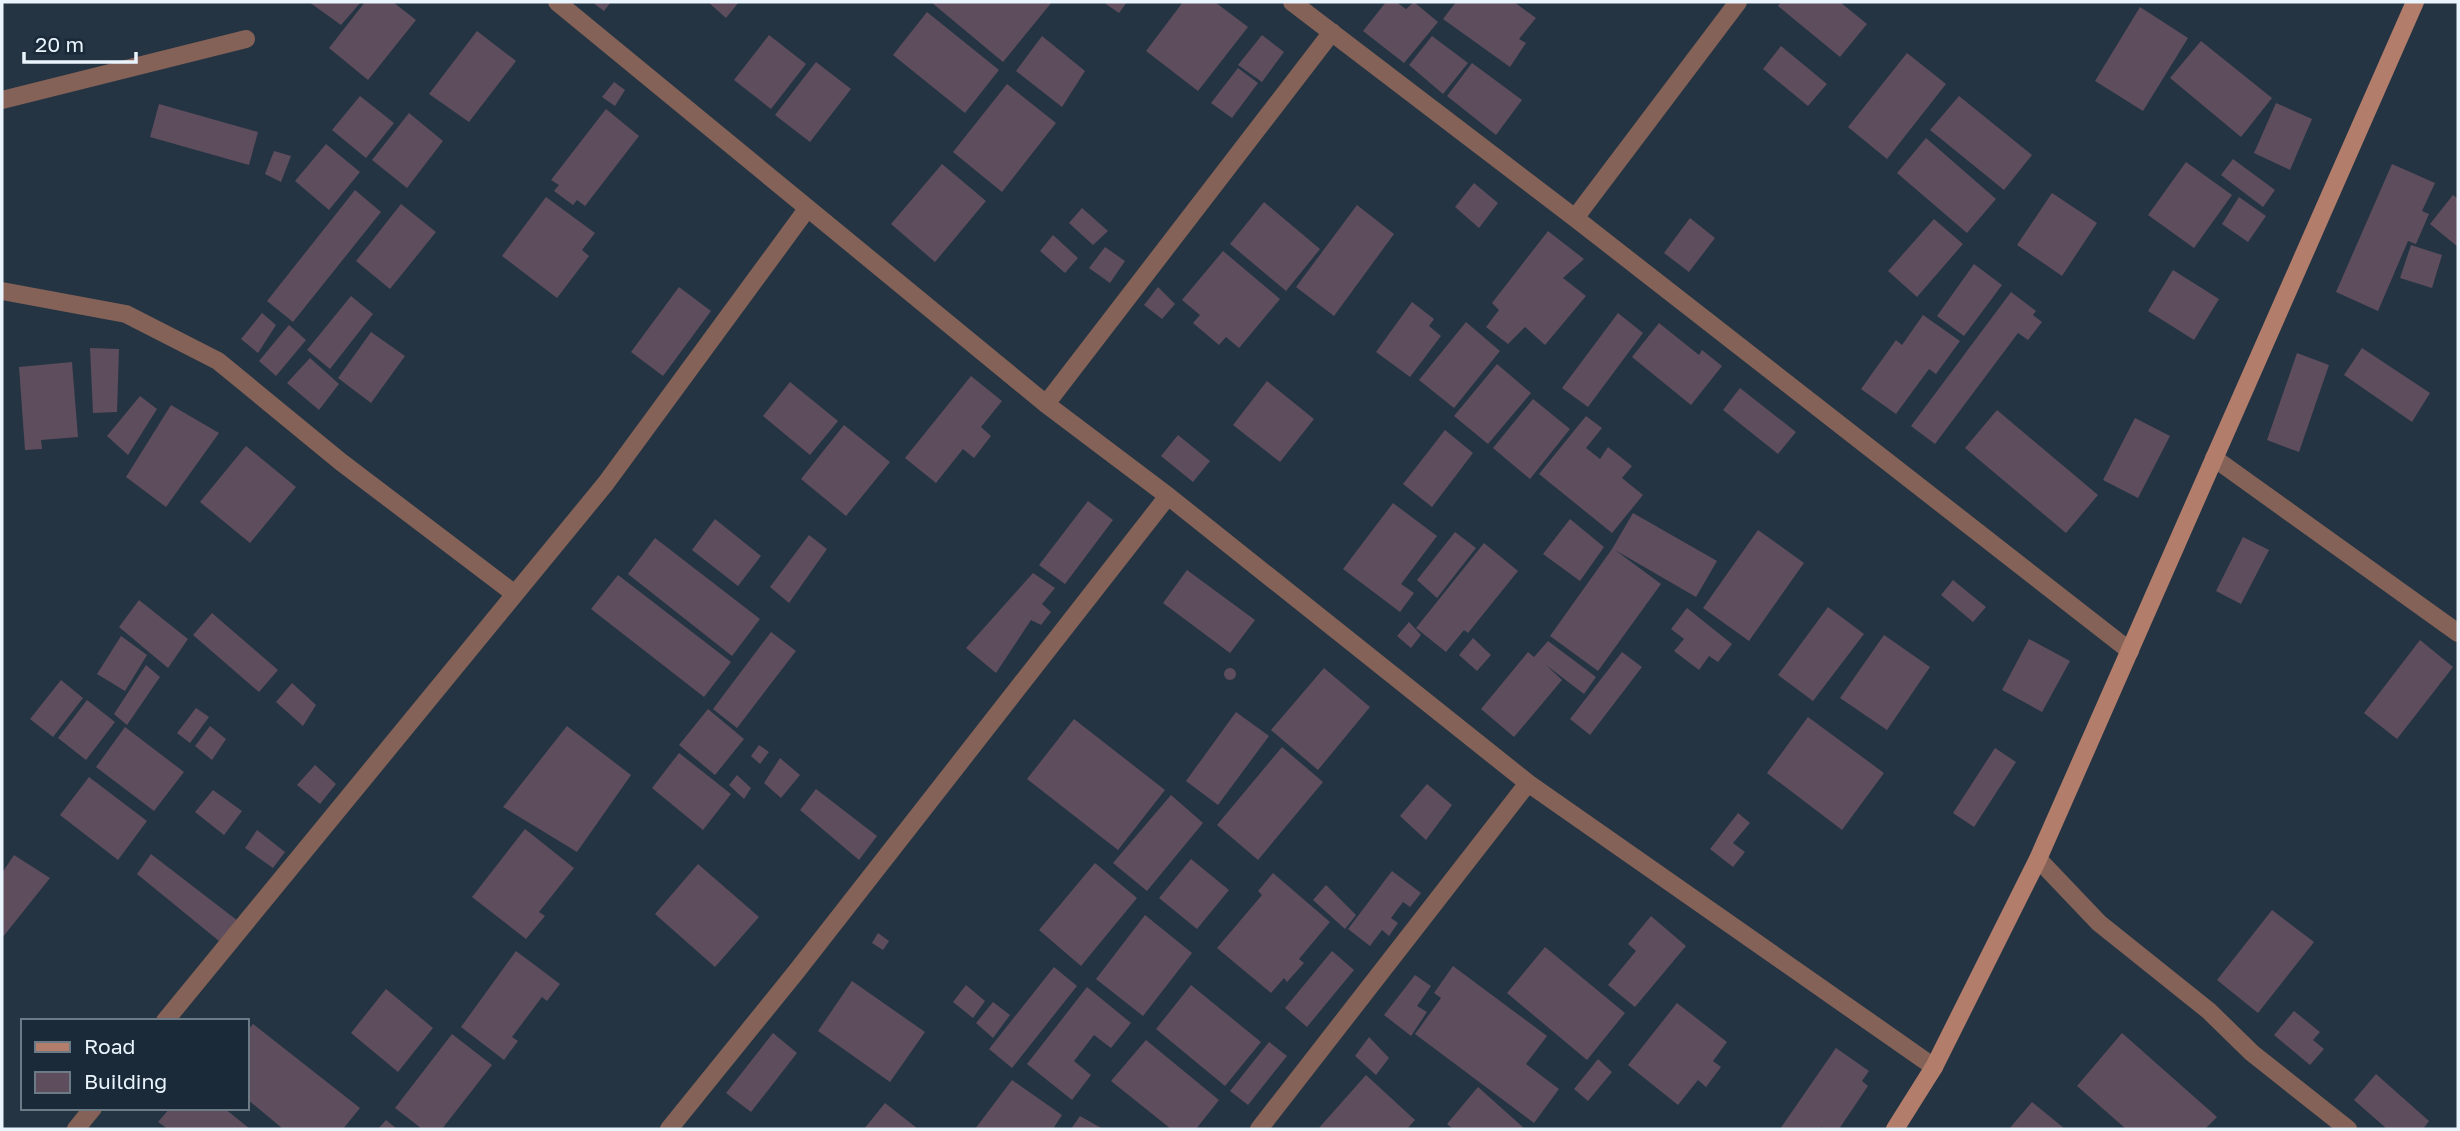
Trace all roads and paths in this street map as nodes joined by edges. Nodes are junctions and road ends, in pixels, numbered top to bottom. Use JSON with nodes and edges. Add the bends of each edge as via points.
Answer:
{"nodes":[{"id":1,"x":557,"y":2,"type":"edge"},
{"id":2,"x":1292,"y":2,"type":"edge"},
{"id":3,"x":1738,"y":2,"type":"edge"},
{"id":4,"x":2415,"y":2,"type":"edge"},
{"id":5,"x":1332,"y":32,"type":"junction"},
{"id":6,"x":246,"y":39,"type":"dead end"},
{"id":7,"x":2,"y":100,"type":"edge"},
{"id":8,"x":807,"y":209,"type":"junction"},
{"id":9,"x":1575,"y":218,"type":"junction"},
{"id":10,"x":2,"y":291,"type":"edge"},
{"id":11,"x":1046,"y":404,"type":"junction"},
{"id":12,"x":2214,"y":458,"type":"junction"},
{"id":13,"x":1168,"y":496,"type":"junction"},
{"id":14,"x":515,"y":594,"type":"junction"},
{"id":15,"x":2458,"y":633,"type":"edge"},
{"id":16,"x":2130,"y":651,"type":"junction"},
{"id":17,"x":1528,"y":783,"type":"junction"},
{"id":18,"x":2038,"y":859,"type":"junction"},
{"id":19,"x":167,"y":1019,"type":"edge"},
{"id":20,"x":1934,"y":1067,"type":"junction"},
{"id":21,"x":91,"y":1110,"type":"edge"},
{"id":22,"x":76,"y":1129,"type":"edge"},
{"id":23,"x":669,"y":1129,"type":"edge"},
{"id":24,"x":1259,"y":1129,"type":"edge"},
{"id":25,"x":1895,"y":1129,"type":"edge"},
{"id":26,"x":2348,"y":1129,"type":"edge"}],
"edges":[{"from":1,"to":8,"type":"street"},
{"from":2,"to":5,"type":"street"},
{"from":3,"to":9,"type":"street"},
{"from":4,"to":12,"type":"street"},
{"from":5,"to":9,"type":"street"},
{"from":5,"to":11,"type":"street"},
{"from":6,"to":7,"type":"street"},
{"from":8,"to":11,"type":"street"},
{"from":8,"to":14,"type":"street","via":[[606,483]]},
{"from":9,"to":16,"type":"street"},
{"from":10,"to":14,"type":"street","via":[[126,314],[218,361]]},
{"from":11,"to":13,"type":"street"},
{"from":12,"to":15,"type":"street"},
{"from":12,"to":16,"type":"street"},
{"from":13,"to":17,"type":"street"},
{"from":13,"to":23,"type":"street"},
{"from":14,"to":19,"type":"street"},
{"from":16,"to":18,"type":"street"},
{"from":17,"to":20,"type":"street"},
{"from":17,"to":24,"type":"street"},
{"from":18,"to":20,"type":"street"},
{"from":18,"to":26,"type":"street","via":[[2099,923]]},
{"from":20,"to":25,"type":"street"},
{"from":21,"to":22,"type":"street"}]}
